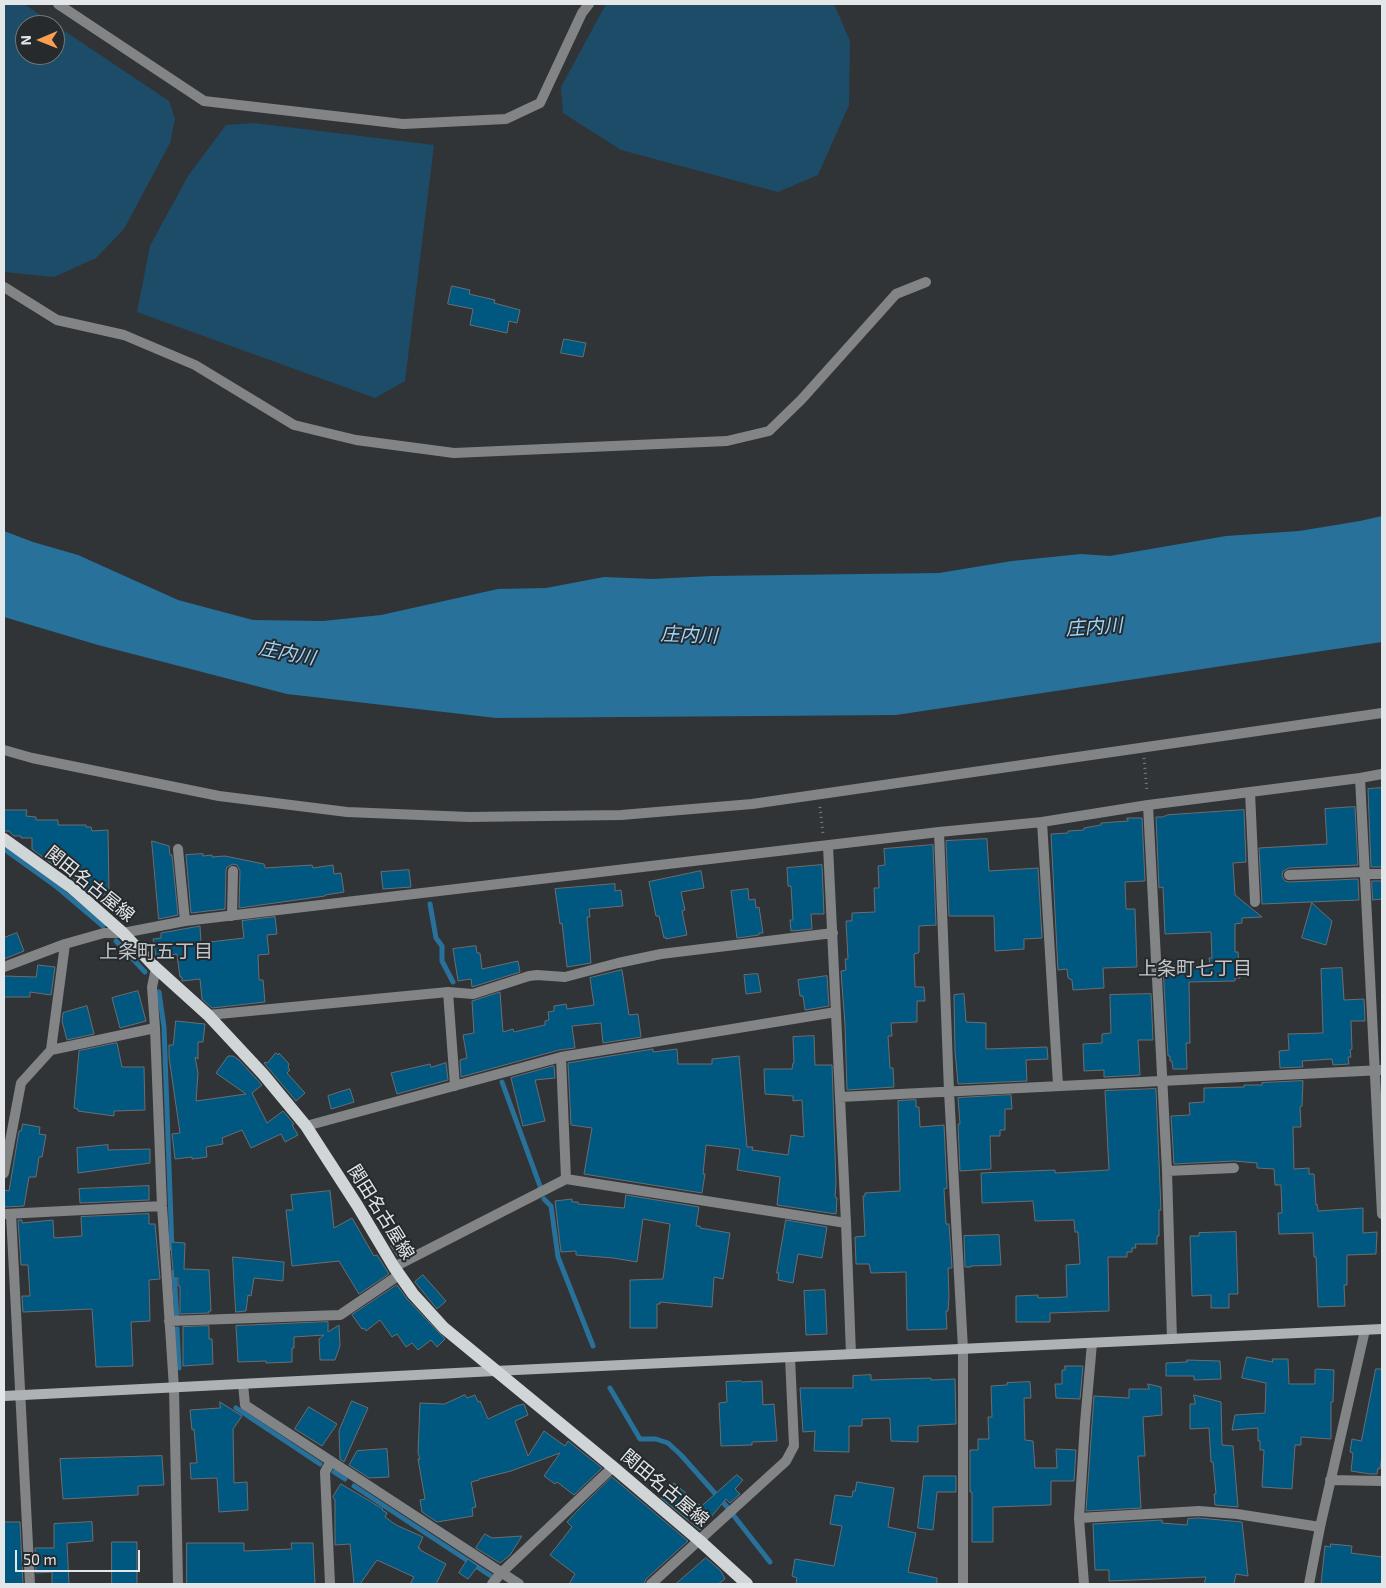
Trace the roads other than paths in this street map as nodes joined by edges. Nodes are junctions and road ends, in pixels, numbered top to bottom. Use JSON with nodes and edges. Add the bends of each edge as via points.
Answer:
{"nodes":[{"id":1,"x":58,"y":4,"type":"edge"},
{"id":2,"x":589,"y":4,"type":"edge"},
{"id":3,"x":926,"y":282,"type":"dead end"},
{"id":4,"x":4,"y":287,"type":"edge"},
{"id":5,"x":1382,"y":713,"type":"edge"},
{"id":6,"x":4,"y":750,"type":"edge"},
{"id":7,"x":1382,"y":774,"type":"edge"},
{"id":8,"x":1360,"y":778,"type":"junction"},
{"id":9,"x":1250,"y":792,"type":"junction"},
{"id":10,"x":1148,"y":804,"type":"junction"},
{"id":11,"x":1042,"y":822,"type":"junction"},
{"id":12,"x":940,"y":832,"type":"junction"},
{"id":13,"x":4,"y":839,"type":"edge"},
{"id":14,"x":826,"y":846,"type":"junction"},
{"id":15,"x":178,"y":849,"type":"dead end"},
{"id":16,"x":233,"y":872,"type":"dead end"},
{"id":17,"x":1364,"y":873,"type":"junction"},
{"id":18,"x":1382,"y":874,"type":"edge"},
{"id":19,"x":1289,"y":875,"type":"dead end"},
{"id":20,"x":1254,"y":902,"type":"dead end"},
{"id":21,"x":232,"y":916,"type":"junction"},
{"id":22,"x":185,"y":922,"type":"junction"},
{"id":23,"x":123,"y":932,"type":"junction"},
{"id":24,"x":832,"y":933,"type":"junction"},
{"id":25,"x":65,"y":944,"type":"junction"},
{"id":26,"x":4,"y":966,"type":"edge"},
{"id":27,"x":156,"y":968,"type":"junction"},
{"id":28,"x":448,"y":992,"type":"junction"},
{"id":29,"x":836,"y":1012,"type":"junction"},
{"id":30,"x":208,"y":1015,"type":"junction"},
{"id":31,"x":155,"y":1028,"type":"junction"},
{"id":32,"x":51,"y":1050,"type":"junction"},
{"id":33,"x":561,"y":1057,"type":"junction"},
{"id":34,"x":1378,"y":1070,"type":"edge"},
{"id":35,"x":1163,"y":1081,"type":"junction"},
{"id":36,"x":455,"y":1086,"type":"junction"},
{"id":37,"x":1058,"y":1086,"type":"junction"},
{"id":38,"x":949,"y":1091,"type":"junction"},
{"id":39,"x":840,"y":1097,"type":"junction"},
{"id":40,"x":306,"y":1126,"type":"junction"},
{"id":41,"x":1234,"y":1168,"type":"dead end"},
{"id":42,"x":1168,"y":1171,"type":"junction"},
{"id":43,"x":4,"y":1173,"type":"edge"},
{"id":44,"x":566,"y":1179,"type":"junction"},
{"id":45,"x":162,"y":1206,"type":"junction"},
{"id":46,"x":7,"y":1214,"type":"edge"},
{"id":47,"x":1382,"y":1214,"type":"edge"},
{"id":48,"x":846,"y":1223,"type":"junction"},
{"id":49,"x":396,"y":1271,"type":"junction"},
{"id":50,"x":169,"y":1321,"type":"junction"},
{"id":51,"x":1382,"y":1329,"type":"edge"},
{"id":52,"x":1365,"y":1330,"type":"junction"},
{"id":53,"x":1172,"y":1339,"type":"junction"},
{"id":54,"x":1092,"y":1343,"type":"junction"},
{"id":55,"x":963,"y":1349,"type":"junction"},
{"id":56,"x":851,"y":1354,"type":"junction"},
{"id":57,"x":790,"y":1357,"type":"junction"},
{"id":58,"x":495,"y":1371,"type":"junction"},
{"id":59,"x":244,"y":1384,"type":"junction"},
{"id":60,"x":174,"y":1388,"type":"junction"},
{"id":61,"x":4,"y":1396,"type":"edge"},
{"id":62,"x":21,"y":1396,"type":"junction"},
{"id":63,"x":331,"y":1461,"type":"junction"},
{"id":64,"x":612,"y":1466,"type":"junction"},
{"id":65,"x":1330,"y":1480,"type":"junction"},
{"id":66,"x":1382,"y":1481,"type":"edge"},
{"id":67,"x":1079,"y":1518,"type":"junction"},
{"id":68,"x":1320,"y":1528,"type":"junction"},
{"id":69,"x":700,"y":1540,"type":"junction"},
{"id":70,"x":501,"y":1573,"type":"junction"},
{"id":71,"x":30,"y":1584,"type":"edge"},
{"id":72,"x":178,"y":1584,"type":"edge"},
{"id":73,"x":330,"y":1584,"type":"edge"},
{"id":74,"x":492,"y":1584,"type":"edge"},
{"id":75,"x":519,"y":1584,"type":"edge"},
{"id":76,"x":651,"y":1584,"type":"edge"},
{"id":77,"x":748,"y":1584,"type":"edge"},
{"id":78,"x":963,"y":1584,"type":"edge"},
{"id":79,"x":1084,"y":1584,"type":"edge"},
{"id":80,"x":1310,"y":1584,"type":"edge"}],
"edges":[{"from":1,"to":2,"type":"street","via":[[204,101],[403,124],[506,119],[540,103]]},
{"from":3,"to":4,"type":"street","via":[[896,294],[769,431],[727,441],[454,453],[356,440],[294,425],[196,365],[124,335],[57,320]]},
{"from":5,"to":6,"type":"street","via":[[752,804],[621,815],[469,817],[347,812],[219,796]]},
{"from":7,"to":8,"type":"street"},
{"from":8,"to":9,"type":"street"},
{"from":8,"to":17,"type":"street"},
{"from":9,"to":10,"type":"street"},
{"from":9,"to":20,"type":"street"},
{"from":10,"to":11,"type":"street"},
{"from":10,"to":35,"type":"street"},
{"from":11,"to":12,"type":"street"},
{"from":11,"to":37,"type":"street"},
{"from":12,"to":14,"type":"street"},
{"from":12,"to":38,"type":"street"},
{"from":13,"to":23,"type":"main road","name":"関田名古屋線","via":[[72,888]]},
{"from":14,"to":21,"type":"street"},
{"from":14,"to":24,"type":"street"},
{"from":15,"to":22,"type":"street"},
{"from":16,"to":21,"type":"street"},
{"from":17,"to":18,"type":"street"},
{"from":17,"to":19,"type":"street"},
{"from":17,"to":34,"type":"street"},
{"from":21,"to":22,"type":"street"},
{"from":22,"to":23,"type":"street"},
{"from":23,"to":25,"type":"street","via":[[104,933]]},
{"from":23,"to":27,"type":"main road","name":"関田名古屋線"},
{"from":24,"to":28,"type":"street","via":[[661,954],[565,977],[529,976],[473,994]]},
{"from":24,"to":29,"type":"street"},
{"from":25,"to":26,"type":"street"},
{"from":25,"to":32,"type":"street"},
{"from":27,"to":30,"type":"main road","name":"関田名古屋線"},
{"from":27,"to":31,"type":"street","via":[[152,987]]},
{"from":28,"to":30,"type":"street"},
{"from":28,"to":36,"type":"street"},
{"from":29,"to":33,"type":"street"},
{"from":29,"to":39,"type":"street"},
{"from":30,"to":40,"type":"main road","name":"関田名古屋線"},
{"from":31,"to":32,"type":"street"},
{"from":31,"to":45,"type":"street"},
{"from":32,"to":43,"type":"street","via":[[21,1083]]},
{"from":33,"to":36,"type":"street"},
{"from":33,"to":44,"type":"street"},
{"from":34,"to":35,"type":"street"},
{"from":34,"to":47,"type":"street"},
{"from":35,"to":37,"type":"street"},
{"from":35,"to":42,"type":"street"},
{"from":36,"to":40,"type":"street"},
{"from":37,"to":38,"type":"street"},
{"from":38,"to":39,"type":"street"},
{"from":38,"to":55,"type":"street"},
{"from":39,"to":48,"type":"street"},
{"from":40,"to":49,"type":"main road","name":"関田名古屋線"},
{"from":41,"to":42,"type":"street"},
{"from":42,"to":53,"type":"street"},
{"from":44,"to":48,"type":"street"},
{"from":44,"to":49,"type":"street"},
{"from":45,"to":46,"type":"street"},
{"from":45,"to":50,"type":"street"},
{"from":46,"to":62,"type":"street"},
{"from":48,"to":56,"type":"street"},
{"from":49,"to":50,"type":"street","via":[[340,1315]]},
{"from":49,"to":58,"type":"main road","name":"関田名古屋線","via":[[444,1328]]},
{"from":50,"to":60,"type":"street"},
{"from":51,"to":52,"type":"street"},
{"from":52,"to":53,"type":"street"},
{"from":52,"to":65,"type":"street"},
{"from":53,"to":54,"type":"street"},
{"from":54,"to":55,"type":"street"},
{"from":54,"to":67,"type":"street"},
{"from":55,"to":56,"type":"street"},
{"from":55,"to":78,"type":"street"},
{"from":56,"to":57,"type":"street"},
{"from":57,"to":58,"type":"street"},
{"from":57,"to":69,"type":"street","via":[[794,1446],[786,1461]]},
{"from":58,"to":59,"type":"street"},
{"from":58,"to":64,"type":"main road","name":"関田名古屋線"},
{"from":59,"to":60,"type":"street"},
{"from":59,"to":63,"type":"street","via":[[245,1405]]},
{"from":60,"to":62,"type":"street"},
{"from":60,"to":72,"type":"street"},
{"from":61,"to":62,"type":"street"},
{"from":62,"to":71,"type":"street"},
{"from":63,"to":70,"type":"street"},
{"from":63,"to":73,"type":"street","via":[[325,1472]]},
{"from":64,"to":69,"type":"main road","name":"関田名古屋線"},
{"from":64,"to":70,"type":"street"},
{"from":65,"to":66,"type":"street"},
{"from":65,"to":68,"type":"street"},
{"from":67,"to":68,"type":"street","via":[[1199,1511]]},
{"from":67,"to":79,"type":"street"},
{"from":68,"to":80,"type":"street"},
{"from":69,"to":76,"type":"street"},
{"from":69,"to":77,"type":"main road","name":"関田名古屋線"},
{"from":70,"to":74,"type":"street"},
{"from":70,"to":75,"type":"street"}]}
